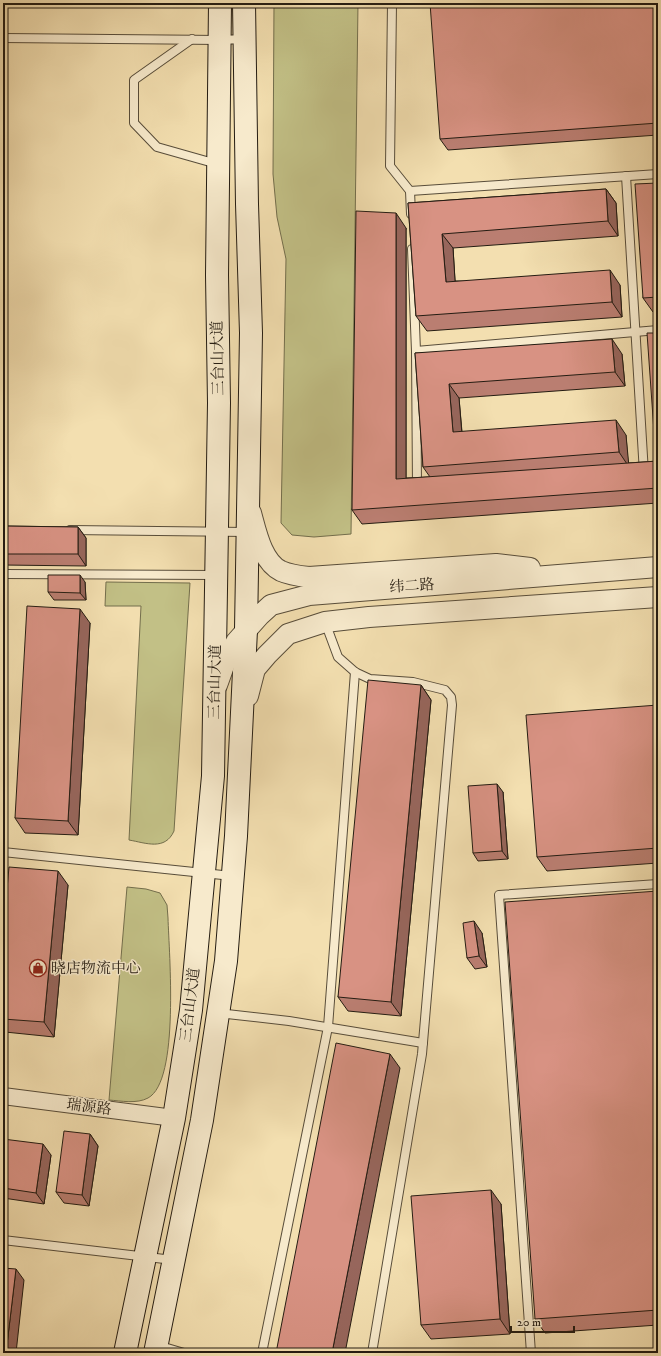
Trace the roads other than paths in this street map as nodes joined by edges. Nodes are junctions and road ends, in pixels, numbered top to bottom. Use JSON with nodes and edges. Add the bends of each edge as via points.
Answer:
{"nodes":[{"id":1,"x":220,"y":3,"type":"edge"},
{"id":2,"x":244,"y":3,"type":"edge"},
{"id":3,"x":392,"y":3,"type":"edge"},
{"id":4,"x":3,"y":38,"type":"edge"},
{"id":5,"x":245,"y":38,"type":"junction"},
{"id":6,"x":192,"y":39,"type":"junction"},
{"id":7,"x":220,"y":40,"type":"junction"},
{"id":8,"x":218,"y":165,"type":"junction"},
{"id":9,"x":658,"y":174,"type":"edge"},
{"id":10,"x":626,"y":176,"type":"junction"},
{"id":11,"x":410,"y":191,"type":"junction"},
{"id":12,"x":411,"y":221,"type":"edge"},
{"id":13,"x":412,"y":244,"type":"edge"},
{"id":14,"x":658,"y":330,"type":"edge"},
{"id":15,"x":636,"y":332,"type":"junction"},
{"id":16,"x":416,"y":351,"type":"junction"},
{"id":17,"x":644,"y":473,"type":"edge"},
{"id":18,"x":424,"y":490,"type":"edge"},
{"id":19,"x":249,"y":502,"type":"junction"},
{"id":20,"x":59,"y":530,"type":"edge"},
{"id":21,"x":217,"y":531,"type":"junction"},
{"id":22,"x":248,"y":532,"type":"junction"},
{"id":23,"x":658,"y":567,"type":"edge"},
{"id":24,"x":3,"y":574,"type":"edge"},
{"id":25,"x":217,"y":574,"type":"junction"},
{"id":26,"x":574,"y":574,"type":"junction"},
{"id":27,"x":658,"y":597,"type":"edge"},
{"id":28,"x":325,"y":622,"type":"junction"},
{"id":29,"x":246,"y":630,"type":"junction"},
{"id":30,"x":355,"y":672,"type":"junction"},
{"id":31,"x":215,"y":691,"type":"junction"},
{"id":32,"x":243,"y":713,"type":"junction"},
{"id":33,"x":3,"y":852,"type":"edge"},
{"id":34,"x":204,"y":873,"type":"junction"},
{"id":35,"x":233,"y":876,"type":"junction"},
{"id":36,"x":658,"y":884,"type":"edge"},
{"id":37,"x":218,"y":1013,"type":"junction"},
{"id":38,"x":328,"y":1027,"type":"junction"},
{"id":39,"x":423,"y":1043,"type":"junction"},
{"id":40,"x":3,"y":1096,"type":"edge"},
{"id":41,"x":174,"y":1118,"type":"junction"},
{"id":42,"x":3,"y":1240,"type":"edge"},
{"id":43,"x":145,"y":1257,"type":"junction"},
{"id":44,"x":174,"y":1260,"type":"junction"},
{"id":45,"x":155,"y":1349,"type":"edge"},
{"id":46,"x":125,"y":1353,"type":"edge"},
{"id":47,"x":184,"y":1353,"type":"edge"},
{"id":48,"x":262,"y":1353,"type":"edge"},
{"id":49,"x":372,"y":1353,"type":"edge"},
{"id":50,"x":531,"y":1353,"type":"edge"}],
"edges":[{"from":1,"to":7,"type":"main road","name":"三台山大道"},
{"from":2,"to":5,"type":"main road","name":"三台山大道"},
{"from":3,"to":11,"type":"lane","via":[[390,166]]},
{"from":4,"to":6,"type":"lane"},
{"from":5,"to":7,"type":"lane"},
{"from":5,"to":19,"type":"main road","name":"三台山大道","via":[[251,333]]},
{"from":6,"to":7,"type":"lane"},
{"from":6,"to":8,"type":"lane","via":[[134,80],[134,122],[157,147]]},
{"from":7,"to":8,"type":"main road","name":"三台山大道"},
{"from":8,"to":21,"type":"main road","name":"三台山大道"},
{"from":9,"to":10,"type":"lane"},
{"from":10,"to":11,"type":"lane"},
{"from":10,"to":15,"type":"lane"},
{"from":11,"to":12,"type":"lane"},
{"from":13,"to":16,"type":"lane"},
{"from":14,"to":15,"type":"lane"},
{"from":15,"to":16,"type":"lane"},
{"from":15,"to":17,"type":"lane"},
{"from":16,"to":18,"type":"lane","via":[[416,490]]},
{"from":19,"to":22,"type":"main road","name":"三台山大道"},
{"from":19,"to":26,"type":"street","via":[[256,532],[270,563],[291,575],[309,577],[496,564]]},
{"from":20,"to":21,"type":"lane"},
{"from":21,"to":22,"type":"lane"},
{"from":21,"to":25,"type":"main road","name":"三台山大道"},
{"from":22,"to":29,"type":"main road","name":"三台山大道"},
{"from":23,"to":26,"type":"street","name":"纬二路"},
{"from":24,"to":25,"type":"lane"},
{"from":25,"to":31,"type":"main road","name":"三台山大道"},
{"from":26,"to":29,"type":"street","name":"纬二路","via":[[309,595],[271,605]]},
{"from":27,"to":28,"type":"street","name":"纬二路","via":[[377,616]]},
{"from":28,"to":30,"type":"lane","via":[[338,657]]},
{"from":28,"to":32,"type":"street","name":"纬二路","via":[[288,634],[267,655],[255,669]]},
{"from":29,"to":31,"type":"street","name":"纬二路","via":[[226,660]]},
{"from":29,"to":32,"type":"main road","name":"三台山大道"},
{"from":30,"to":38,"type":"lane"},
{"from":30,"to":39,"type":"lane","via":[[370,679],[413,682],[445,690],[451,697]]},
{"from":31,"to":34,"type":"main road","name":"三台山大道","via":[[213,776]]},
{"from":32,"to":35,"type":"main road","name":"三台山大道"},
{"from":33,"to":34,"type":"lane"},
{"from":34,"to":35,"type":"lane"},
{"from":34,"to":41,"type":"main road","name":"三台山大道","via":[[191,1010]]},
{"from":35,"to":37,"type":"main road","name":"三台山大道","via":[[226,961]]},
{"from":36,"to":50,"type":"lane","via":[[499,895]]},
{"from":37,"to":38,"type":"lane","via":[[289,1020]]},
{"from":37,"to":44,"type":"main road","name":"三台山大道","via":[[202,1120]]},
{"from":38,"to":39,"type":"lane"},
{"from":38,"to":48,"type":"lane"},
{"from":39,"to":49,"type":"lane"},
{"from":40,"to":41,"type":"street","name":"瑞源路"},
{"from":41,"to":43,"type":"main road","name":"三台山大道"},
{"from":42,"to":43,"type":"lane"},
{"from":43,"to":44,"type":"lane"},
{"from":43,"to":46,"type":"main road","name":"三台山大道"},
{"from":44,"to":45,"type":"main road","name":"三台山大道"},
{"from":45,"to":47,"type":"lane"}]}
